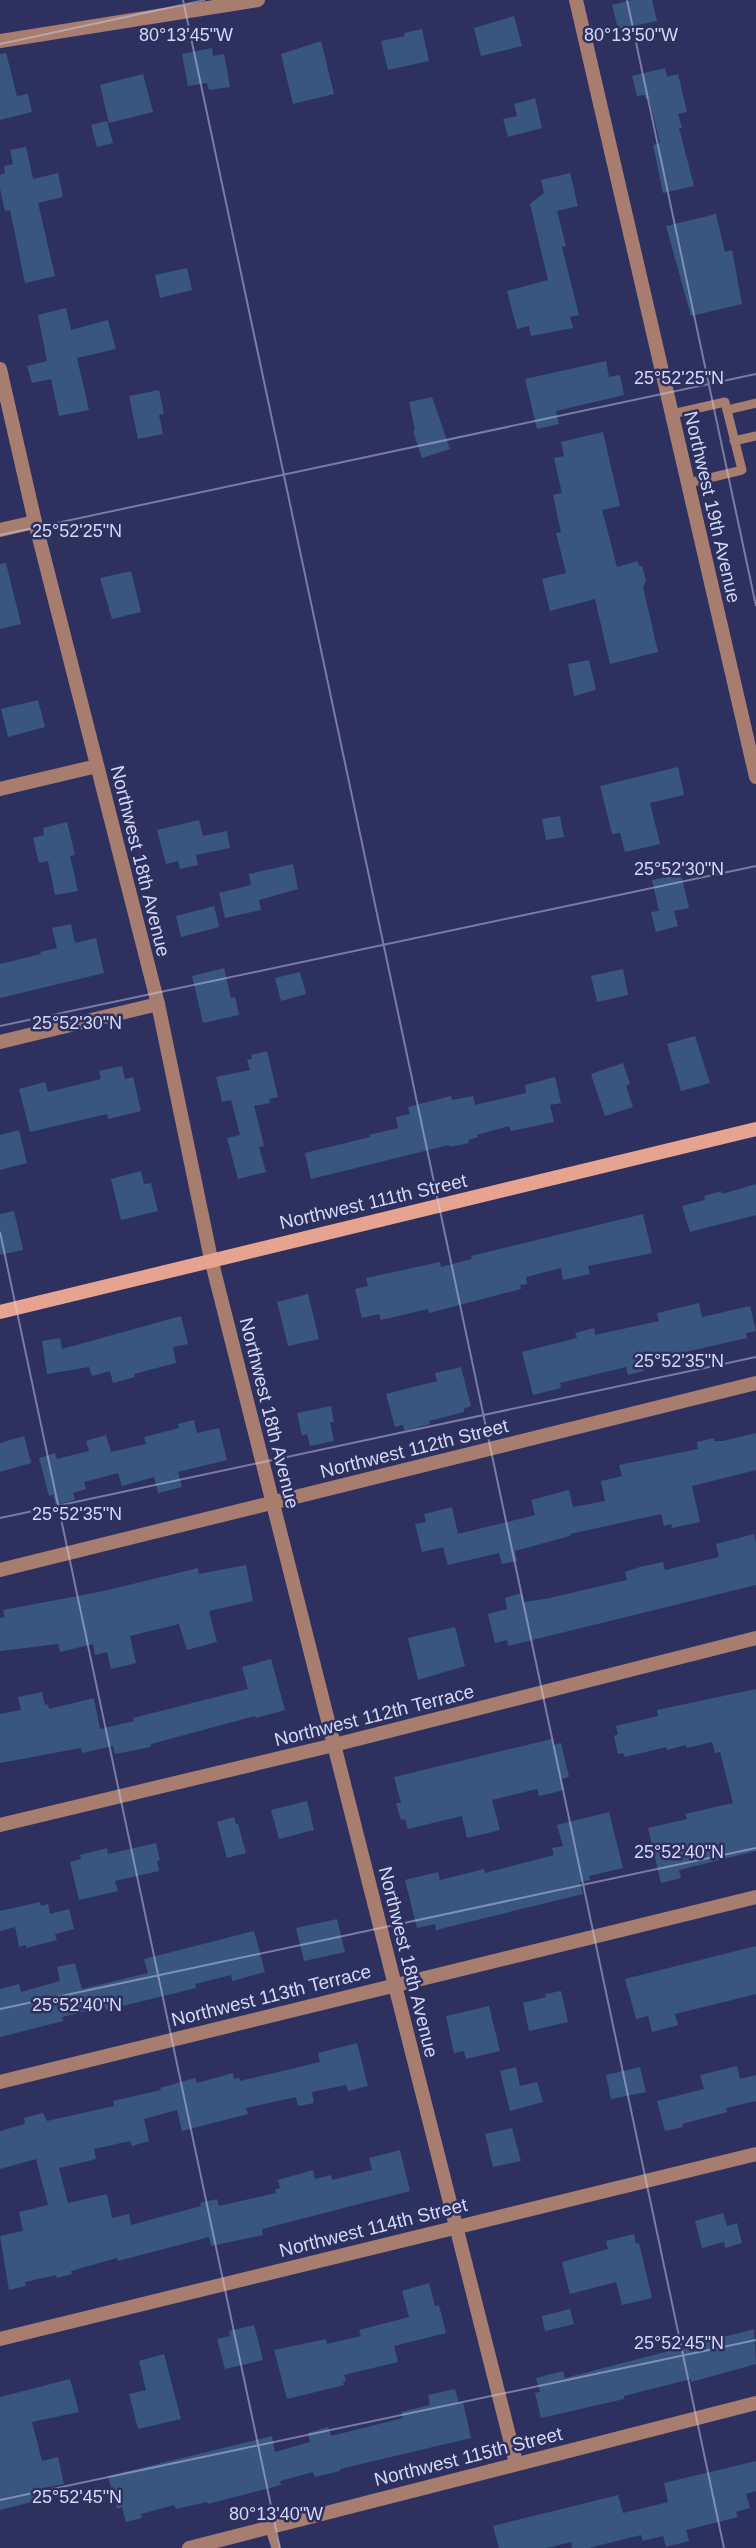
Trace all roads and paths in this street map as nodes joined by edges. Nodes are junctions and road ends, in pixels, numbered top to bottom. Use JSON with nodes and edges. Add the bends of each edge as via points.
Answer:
{"nodes":[{"id":1,"x":258,"y":0,"type":"edge"},
{"id":2,"x":576,"y":0,"type":"edge"},
{"id":3,"x":0,"y":41,"type":"edge"},
{"id":4,"x":0,"y":369,"type":"edge"},
{"id":5,"x":756,"y":403,"type":"edge"},
{"id":6,"x":727,"y":410,"type":"junction"},
{"id":7,"x":672,"y":414,"type":"junction"},
{"id":8,"x":756,"y":436,"type":"edge"},
{"id":9,"x":734,"y":441,"type":"junction"},
{"id":10,"x":688,"y":483,"type":"junction"},
{"id":11,"x":35,"y":522,"type":"junction"},
{"id":12,"x":0,"y":530,"type":"edge"},
{"id":13,"x":97,"y":766,"type":"junction"},
{"id":14,"x":756,"y":777,"type":"edge"},
{"id":15,"x":0,"y":789,"type":"edge"},
{"id":16,"x":158,"y":1004,"type":"junction"},
{"id":17,"x":0,"y":1042,"type":"edge"},
{"id":18,"x":756,"y":1129,"type":"edge"},
{"id":19,"x":211,"y":1259,"type":"junction"},
{"id":20,"x":0,"y":1312,"type":"edge"},
{"id":21,"x":756,"y":1383,"type":"edge"},
{"id":22,"x":272,"y":1504,"type":"junction"},
{"id":23,"x":0,"y":1570,"type":"edge"},
{"id":24,"x":756,"y":1638,"type":"edge"},
{"id":25,"x":334,"y":1745,"type":"junction"},
{"id":26,"x":0,"y":1825,"type":"edge"},
{"id":27,"x":756,"y":1897,"type":"edge"},
{"id":28,"x":394,"y":1985,"type":"junction"},
{"id":29,"x":0,"y":2082,"type":"edge"},
{"id":30,"x":756,"y":2154,"type":"edge"},
{"id":31,"x":457,"y":2226,"type":"junction"},
{"id":32,"x":0,"y":2339,"type":"edge"},
{"id":33,"x":756,"y":2403,"type":"edge"},
{"id":34,"x":516,"y":2463,"type":"junction"},
{"id":35,"x":269,"y":2526,"type":"junction"},
{"id":36,"x":189,"y":2548,"type":"edge"},
{"id":37,"x":276,"y":2548,"type":"edge"}],
"edges":[{"from":1,"to":3,"type":"street"},
{"from":2,"to":7,"type":"street","name":"Northwest 19th Avenue"},
{"from":4,"to":11,"type":"street","name":"Northwest 18th Avenue"},
{"from":5,"to":6,"type":"lane"},
{"from":6,"to":7,"type":"lane","via":[[725,402]]},
{"from":6,"to":9,"type":"lane"},
{"from":7,"to":10,"type":"street","name":"Northwest 19th Avenue"},
{"from":8,"to":9,"type":"lane"},
{"from":9,"to":10,"type":"lane","via":[[742,470]]},
{"from":10,"to":14,"type":"street","name":"Northwest 19th Avenue"},
{"from":11,"to":12,"type":"street"},
{"from":11,"to":13,"type":"street","name":"Northwest 18th Avenue"},
{"from":13,"to":15,"type":"street"},
{"from":13,"to":16,"type":"street","name":"Northwest 18th Avenue"},
{"from":16,"to":17,"type":"street"},
{"from":16,"to":19,"type":"street","name":"Northwest 18th Avenue"},
{"from":18,"to":19,"type":"street","name":"Northwest 111th Street"},
{"from":19,"to":20,"type":"street","name":"Northwest 111th Street"},
{"from":19,"to":22,"type":"street","name":"Northwest 18th Avenue"},
{"from":21,"to":22,"type":"street","name":"Northwest 112th Street"},
{"from":22,"to":23,"type":"street","name":"Northwest 112th Street"},
{"from":22,"to":25,"type":"street","name":"Northwest 18th Avenue"},
{"from":24,"to":25,"type":"street","name":"Northwest 112th Terrace"},
{"from":25,"to":26,"type":"street","name":"Northwest 112th Terrace"},
{"from":25,"to":28,"type":"street","name":"Northwest 18th Avenue"},
{"from":27,"to":28,"type":"street","name":"Northwest 113th Terrace"},
{"from":28,"to":29,"type":"street","name":"Northwest 113th Terrace"},
{"from":28,"to":31,"type":"street","name":"Northwest 18th Avenue"},
{"from":30,"to":31,"type":"street","name":"Northwest 114th Street"},
{"from":31,"to":32,"type":"street","name":"Northwest 114th Street"},
{"from":31,"to":34,"type":"street","name":"Northwest 18th Avenue"},
{"from":33,"to":34,"type":"street","name":"Northwest 115th Street"},
{"from":34,"to":35,"type":"street","name":"Northwest 115th Street"},
{"from":35,"to":36,"type":"street","name":"Northwest 115th Street"},
{"from":35,"to":37,"type":"lane"}]}
